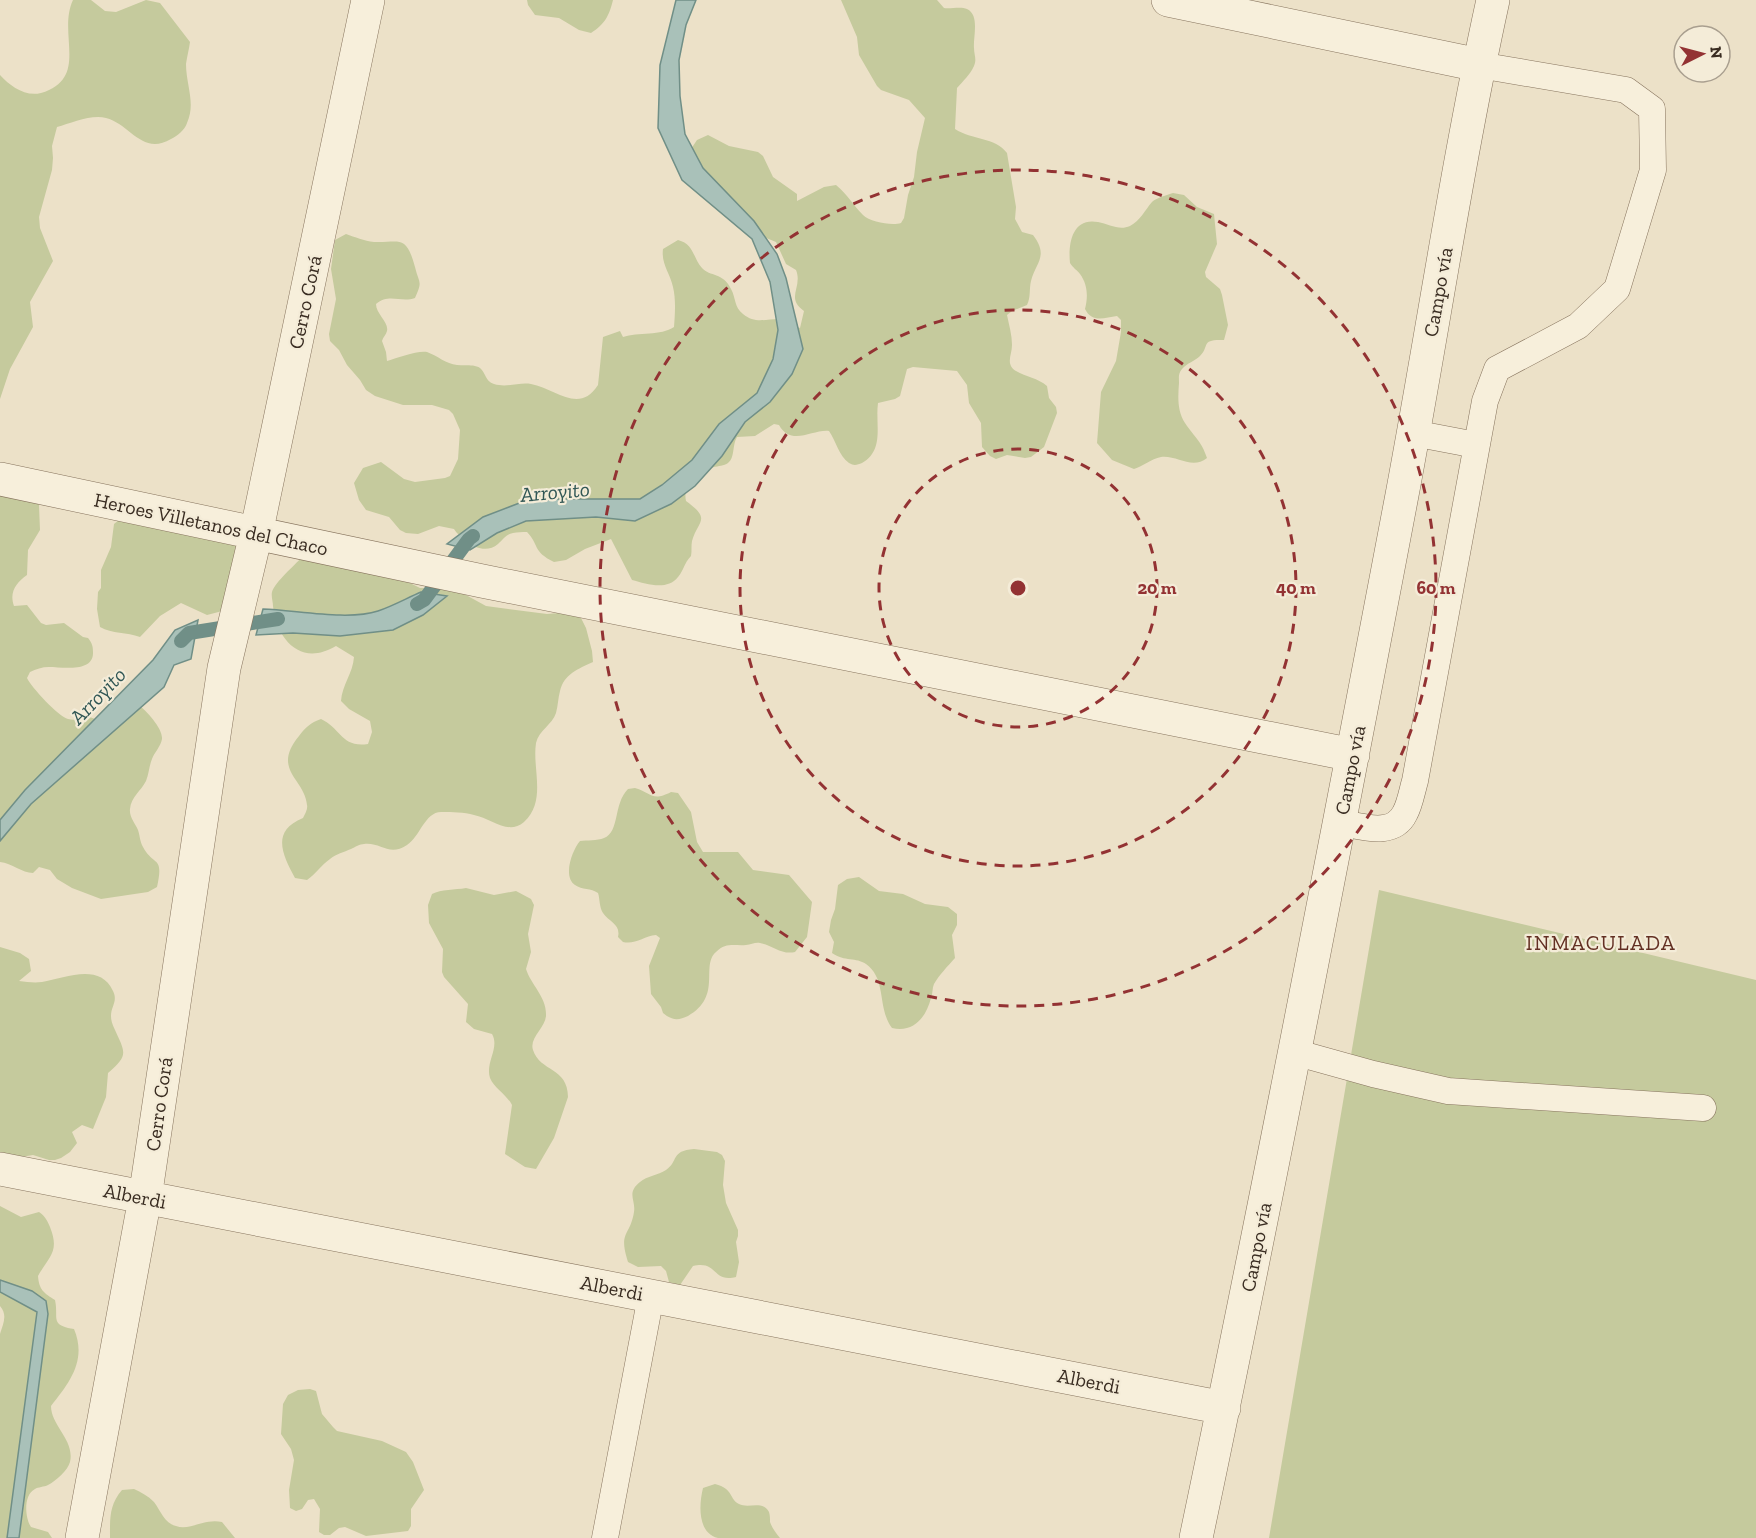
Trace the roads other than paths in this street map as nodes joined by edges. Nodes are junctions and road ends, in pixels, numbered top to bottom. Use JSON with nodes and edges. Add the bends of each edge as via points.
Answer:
{"nodes":[{"id":1,"x":368,"y":0,"type":"edge"},
{"id":2,"x":1168,"y":0,"type":"edge"},
{"id":3,"x":1493,"y":0,"type":"edge"},
{"id":4,"x":1479,"y":65,"type":"junction"},
{"id":5,"x":1413,"y":433,"type":"junction"},
{"id":6,"x":1476,"y":445,"type":"junction"},
{"id":7,"x":0,"y":479,"type":"edge"},
{"id":8,"x":256,"y":534,"type":"junction"},
{"id":9,"x":1353,"y":755,"type":"junction"},
{"id":10,"x":1340,"y":823,"type":"junction"},
{"id":11,"x":1294,"y":1052,"type":"junction"},
{"id":12,"x":1703,"y":1108,"type":"dead end"},
{"id":13,"x":0,"y":1169,"type":"edge"},
{"id":14,"x":145,"y":1198,"type":"junction"},
{"id":15,"x":651,"y":1296,"type":"junction"},
{"id":16,"x":1224,"y":1408,"type":"junction"},
{"id":17,"x":82,"y":1538,"type":"edge"},
{"id":18,"x":605,"y":1538,"type":"edge"},
{"id":19,"x":1196,"y":1538,"type":"edge"}],
"edges":[{"from":1,"to":8,"type":"street","name":"Cerro Corá"},
{"from":2,"to":4,"type":"street"},
{"from":3,"to":4,"type":"street","name":"Campo vía"},
{"from":4,"to":5,"type":"street","name":"Campo vía"},
{"from":4,"to":6,"type":"lane","via":[[1626,90],[1652,110],[1653,170],[1617,289],[1578,326],[1497,369],[1485,401]]},
{"from":5,"to":6,"type":"lane"},
{"from":5,"to":9,"type":"street","name":"Campo vía"},
{"from":6,"to":10,"type":"lane","via":[[1415,781],[1405,813],[1399,823],[1387,829]]},
{"from":7,"to":8,"type":"street","name":"Heroes Villetanos del Chaco"},
{"from":8,"to":9,"type":"street","name":"Heroes Villetanos del Chaco"},
{"from":8,"to":14,"type":"street","name":"Cerro Corá","via":[[224,668]]},
{"from":9,"to":10,"type":"street","name":"Campo vía"},
{"from":10,"to":11,"type":"street","name":"Campo vía"},
{"from":11,"to":12,"type":"lane","via":[[1448,1091]]},
{"from":11,"to":16,"type":"street","name":"Campo vía"},
{"from":13,"to":14,"type":"street","name":"Alberdi"},
{"from":14,"to":15,"type":"street","name":"Alberdi"},
{"from":14,"to":17,"type":"street","name":"Cerro Corá"},
{"from":15,"to":16,"type":"street","name":"Alberdi"},
{"from":15,"to":18,"type":"lane"},
{"from":16,"to":19,"type":"street","name":"Campo vía"}]}
